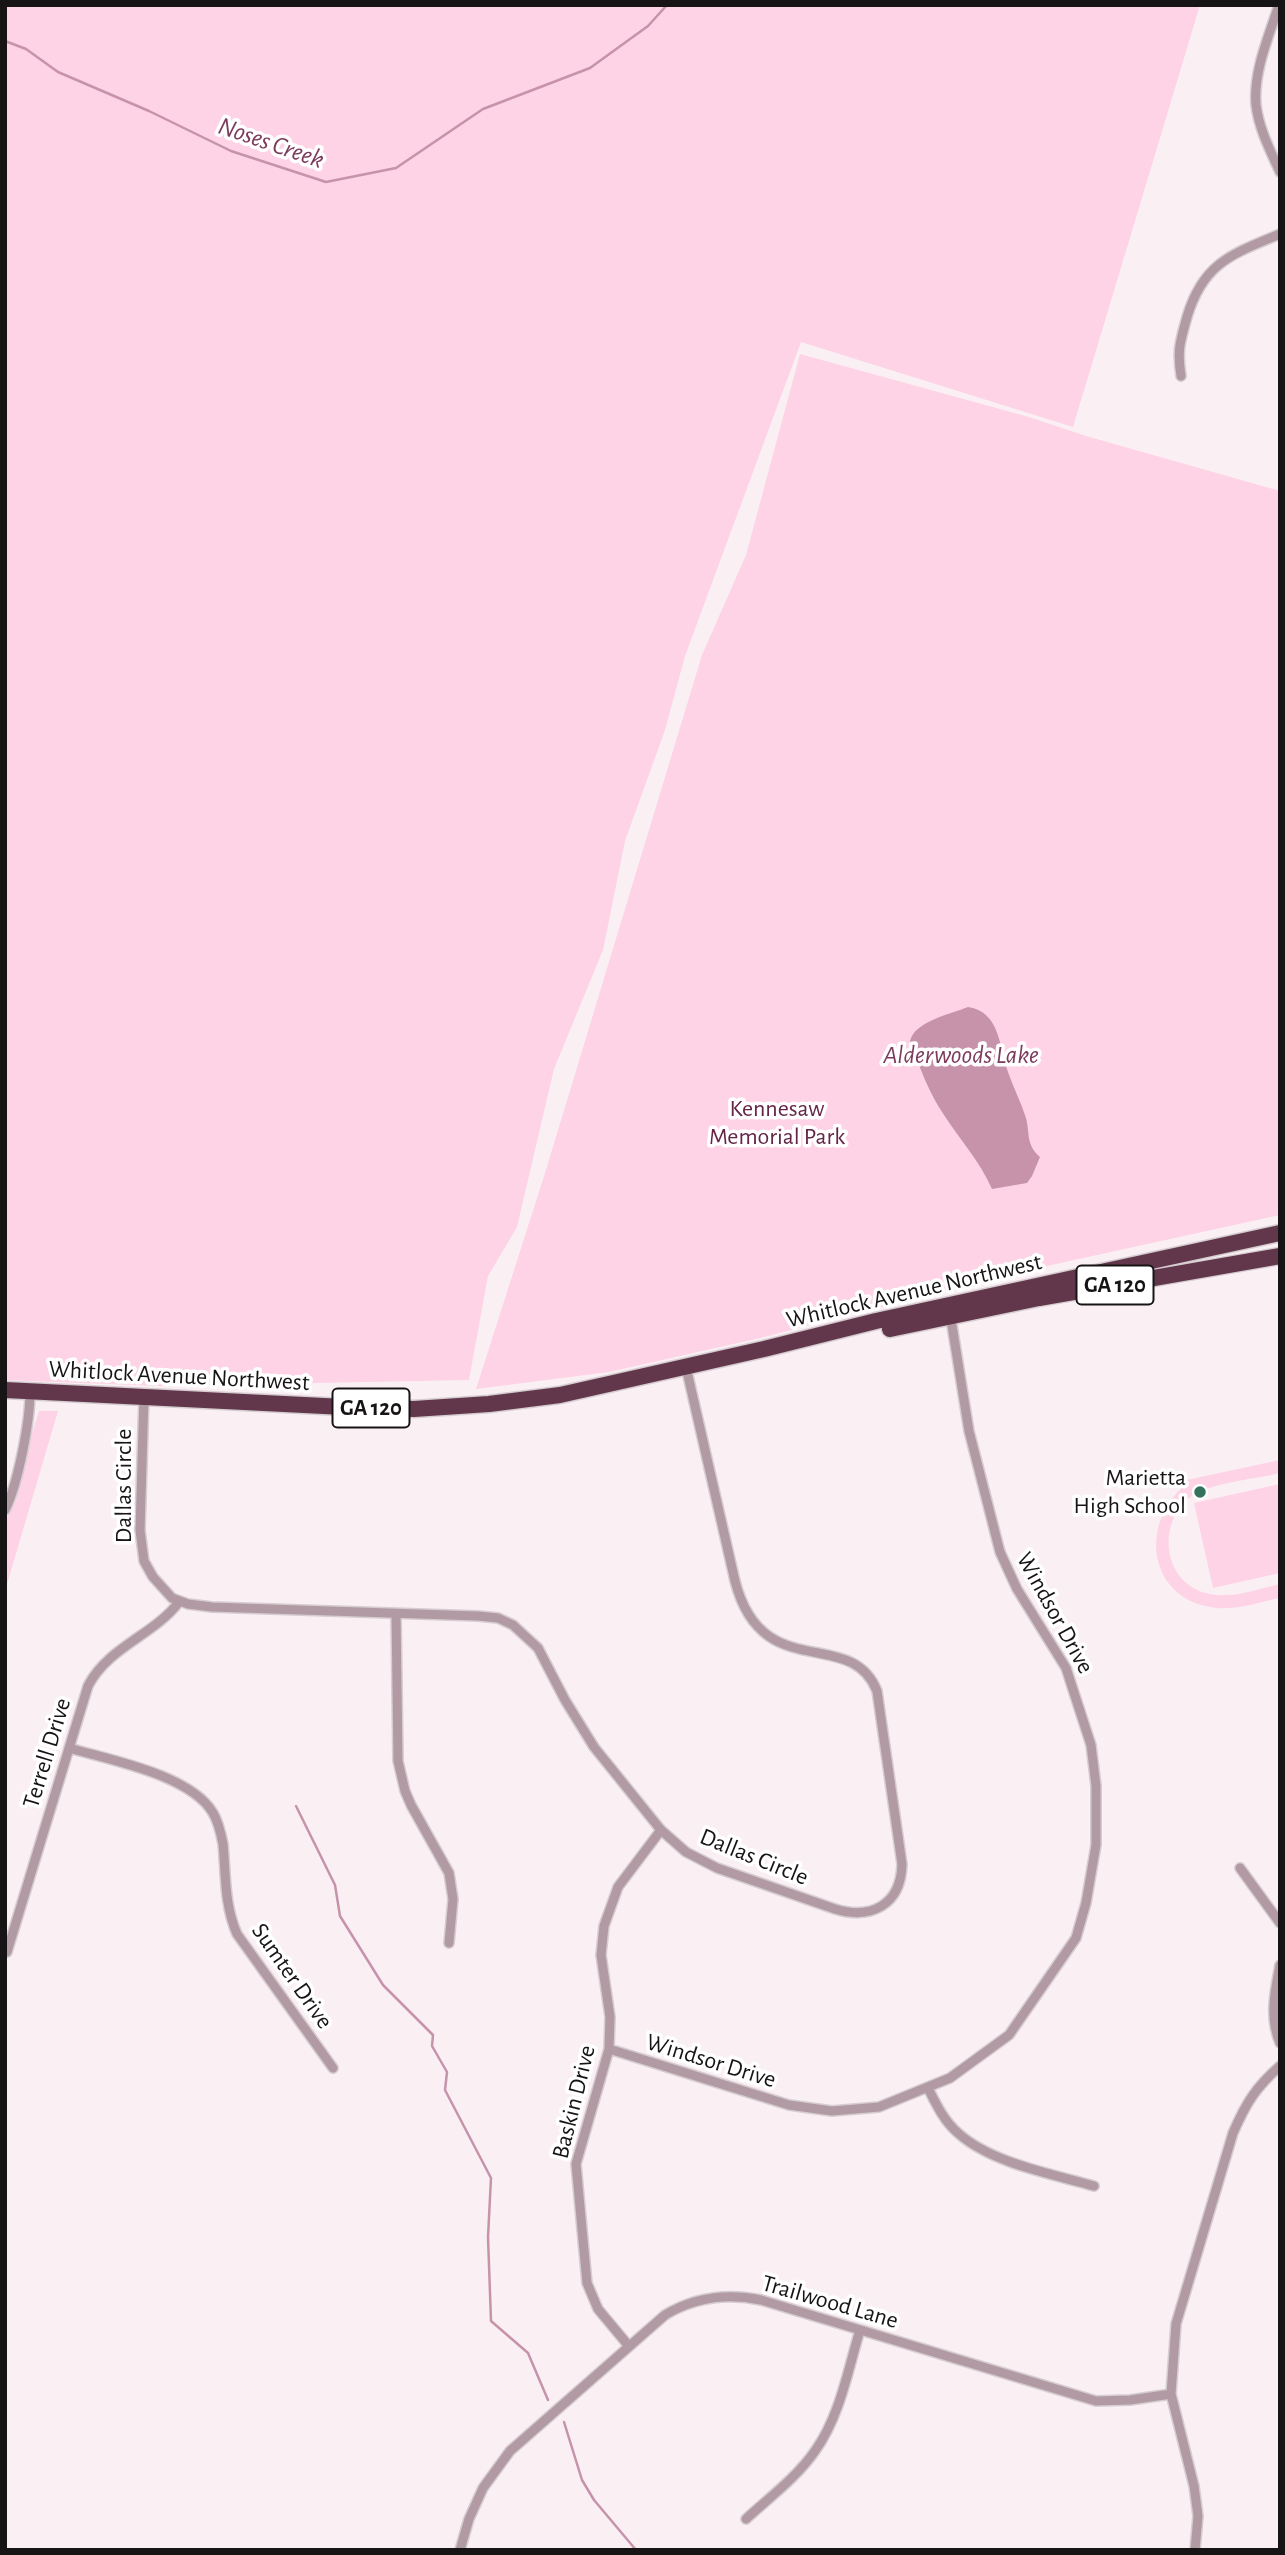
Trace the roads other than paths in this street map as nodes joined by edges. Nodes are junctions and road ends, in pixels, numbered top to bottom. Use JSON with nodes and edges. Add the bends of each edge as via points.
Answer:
{"nodes":[{"id":1,"x":1279,"y":5,"type":"edge"},
{"id":2,"x":1275,"y":149,"type":"edge"},
{"id":3,"x":1280,"y":172,"type":"edge"},
{"id":4,"x":1280,"y":234,"type":"edge"},
{"id":5,"x":1181,"y":376,"type":"dead end"},
{"id":6,"x":1280,"y":1233,"type":"edge"},
{"id":7,"x":1280,"y":1256,"type":"edge"},
{"id":8,"x":950,"y":1311,"type":"junction"},
{"id":9,"x":686,"y":1367,"type":"junction"},
{"id":10,"x":5,"y":1390,"type":"edge"},
{"id":11,"x":30,"y":1392,"type":"junction"},
{"id":12,"x":144,"y":1397,"type":"junction"},
{"id":13,"x":5,"y":1510,"type":"edge"},
{"id":14,"x":179,"y":1602,"type":"junction"},
{"id":15,"x":396,"y":1614,"type":"junction"},
{"id":16,"x":69,"y":1748,"type":"junction"},
{"id":17,"x":662,"y":1830,"type":"junction"},
{"id":18,"x":1240,"y":1868,"type":"dead end"},
{"id":19,"x":1280,"y":1923,"type":"edge"},
{"id":20,"x":449,"y":1943,"type":"dead end"},
{"id":21,"x":7,"y":1952,"type":"edge"},
{"id":22,"x":1280,"y":1965,"type":"edge"},
{"id":23,"x":1280,"y":2043,"type":"edge"},
{"id":24,"x":609,"y":2049,"type":"junction"},
{"id":25,"x":1280,"y":2066,"type":"edge"},
{"id":26,"x":333,"y":2068,"type":"dead end"},
{"id":27,"x":928,"y":2088,"type":"junction"},
{"id":28,"x":1094,"y":2186,"type":"dead end"},
{"id":29,"x":860,"y":2330,"type":"junction"},
{"id":30,"x":628,"y":2345,"type":"junction"},
{"id":31,"x":1171,"y":2394,"type":"junction"},
{"id":32,"x":746,"y":2519,"type":"dead end"},
{"id":33,"x":460,"y":2550,"type":"edge"},
{"id":34,"x":1195,"y":2550,"type":"edge"}],
"edges":[{"from":1,"to":2,"type":"street","via":[[1260,69],[1256,104],[1263,135]]},
{"from":2,"to":3,"type":"street"},
{"from":4,"to":5,"type":"street","via":[[1227,257],[1204,278],[1192,300],[1177,351]]},
{"from":6,"to":8,"type":"highway","name":"Whitlock Avenue Northwest","number":"GA 120"},
{"from":7,"to":8,"type":"highway","name":"Whitlock Avenue Northwest","number":"GA 120"},
{"from":8,"to":9,"type":"highway","name":"Whitlock Avenue Northwest","number":"GA 120"},
{"from":8,"to":27,"type":"street","name":"Windsor Drive","via":[[969,1432],[1000,1552],[1017,1589],[1066,1668],[1086,1723],[1095,1766],[1096,1845],[1081,1922],[1059,1966],[1009,2035],[967,2067]]},
{"from":9,"to":12,"type":"highway","name":"Whitlock Avenue Northwest","number":"GA 120","via":[[560,1395],[451,1408]]},
{"from":9,"to":17,"type":"street","name":"Dallas Circle","via":[[735,1581],[747,1614],[777,1642],[844,1659],[865,1671],[874,1684],[901,1880],[883,1905],[854,1914],[705,1863]]},
{"from":10,"to":11,"type":"highway","name":"Whitlock Avenue Northwest","number":"GA 120"},
{"from":11,"to":12,"type":"highway","name":"Whitlock Avenue Northwest","number":"GA 120"},
{"from":11,"to":13,"type":"street","via":[[13,1495]]},
{"from":12,"to":14,"type":"street","name":"Dallas Circle","via":[[141,1551],[153,1577]]},
{"from":14,"to":15,"type":"street","name":"Dallas Circle"},
{"from":14,"to":16,"type":"street","name":"Terrell Drive","via":[[97,1672]]},
{"from":15,"to":17,"type":"street","name":"Dallas Circle","via":[[489,1617],[522,1631],[538,1648],[594,1748]]},
{"from":15,"to":20,"type":"street","via":[[398,1761],[411,1805],[449,1873],[453,1899]]},
{"from":16,"to":21,"type":"street","name":"Terrell Drive"},
{"from":16,"to":26,"type":"street","name":"Sumter Drive","via":[[174,1782],[213,1812],[221,1833],[229,1911],[237,1934]]},
{"from":17,"to":24,"type":"street","name":"Baskin Drive","via":[[618,1887],[604,1926],[601,1955],[610,2017]]},
{"from":18,"to":19,"type":"street"},
{"from":22,"to":23,"type":"street","via":[[1273,2007]]},
{"from":24,"to":27,"type":"street","name":"Windsor Drive","via":[[810,2109],[879,2107]]},
{"from":24,"to":30,"type":"street","name":"Baskin Drive","via":[[581,2141],[576,2177],[587,2283],[598,2309]]},
{"from":25,"to":31,"type":"street","via":[[1255,2089],[1233,2133],[1177,2317]]},
{"from":27,"to":28,"type":"street","via":[[949,2123],[974,2145]]},
{"from":29,"to":30,"type":"street","name":"Trailwood Lane","via":[[761,2300],[724,2296],[675,2309]]},
{"from":29,"to":31,"type":"street","name":"Trailwood Lane","via":[[1097,2401]]},
{"from":29,"to":32,"type":"street","via":[[822,2441],[797,2472]]},
{"from":30,"to":33,"type":"street","name":"Trailwood Lane","via":[[500,2462],[476,2502]]},
{"from":31,"to":34,"type":"street","via":[[1195,2486]]}]}
